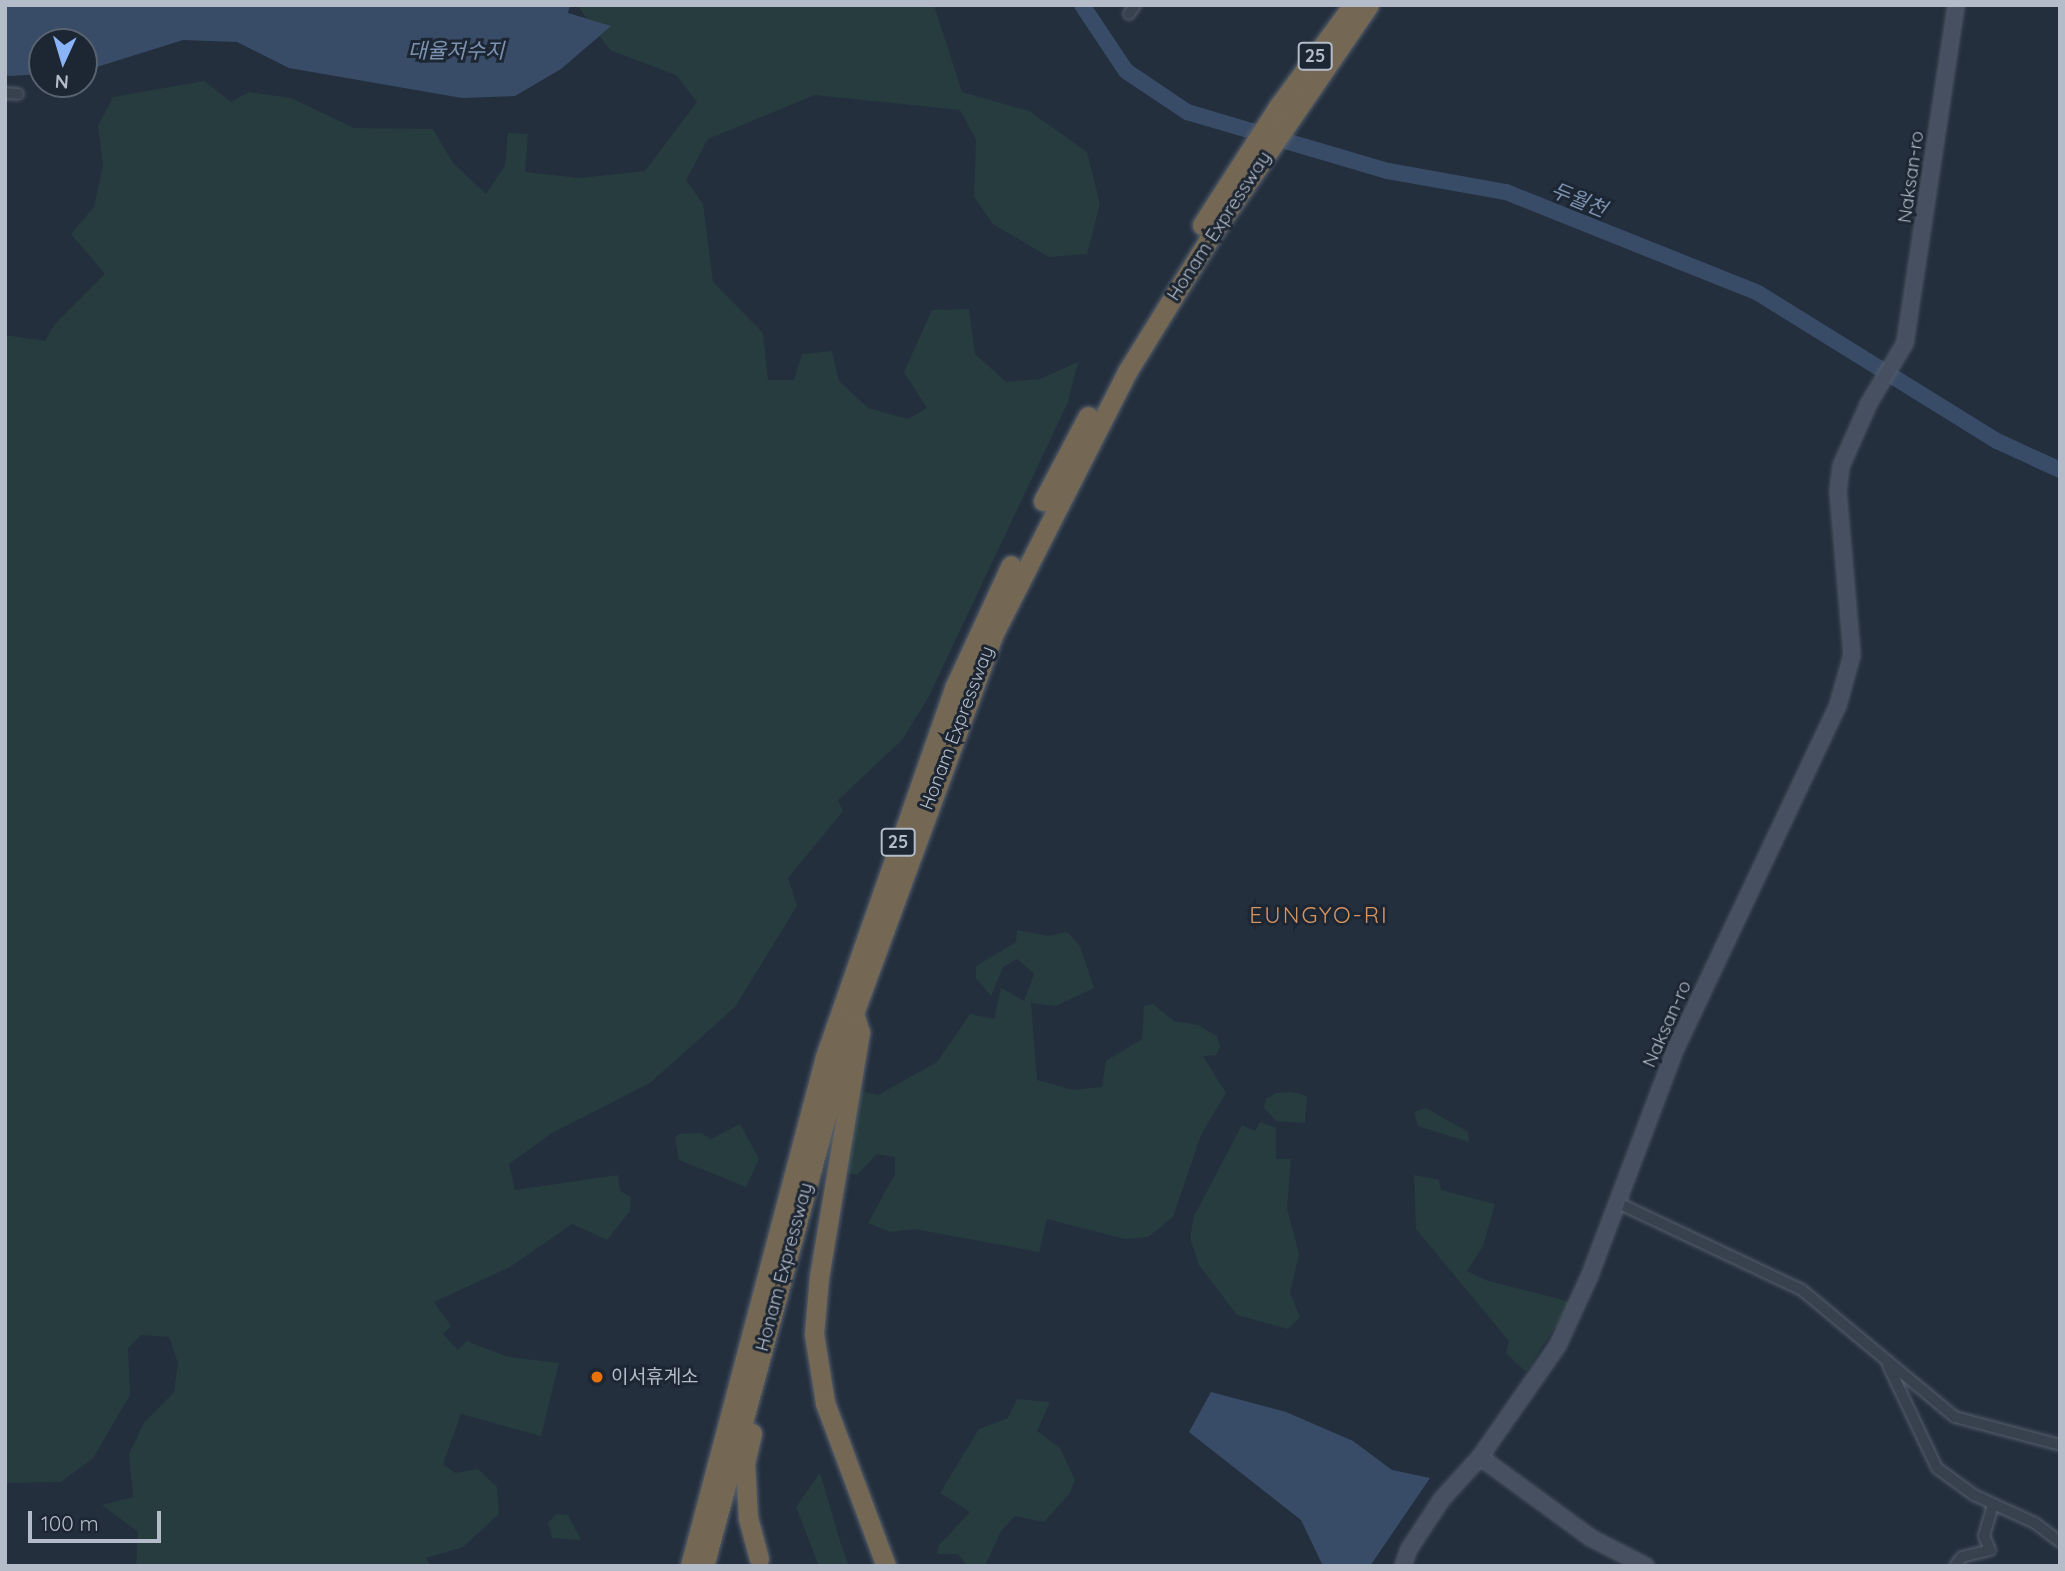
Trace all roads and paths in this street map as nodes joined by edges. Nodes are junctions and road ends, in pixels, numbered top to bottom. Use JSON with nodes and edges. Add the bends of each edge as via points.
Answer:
{"nodes":[{"id":1,"x":1353,"y":5,"type":"edge"},
{"id":2,"x":1369,"y":5,"type":"edge"},
{"id":3,"x":1956,"y":5,"type":"edge"},
{"id":4,"x":5,"y":93,"type":"edge"},
{"id":5,"x":18,"y":94,"type":"dead end"},
{"id":6,"x":1288,"y":107,"type":"junction"},
{"id":7,"x":1243,"y":172,"type":"junction"},
{"id":8,"x":853,"y":1013,"type":"junction"},
{"id":9,"x":1616,"y":1202,"type":"junction"},
{"id":10,"x":767,"y":1333,"type":"junction"},
{"id":11,"x":1887,"y":1361,"type":"junction"},
{"id":12,"x":2060,"y":1445,"type":"edge"},
{"id":13,"x":1480,"y":1457,"type":"junction"},
{"id":14,"x":706,"y":1499,"type":"junction"},
{"id":15,"x":1993,"y":1504,"type":"junction"},
{"id":16,"x":2060,"y":1542,"type":"edge"},
{"id":17,"x":760,"y":1559,"type":"dead end"},
{"id":18,"x":683,"y":1566,"type":"edge"},
{"id":19,"x":690,"y":1566,"type":"edge"},
{"id":20,"x":704,"y":1566,"type":"edge"},
{"id":21,"x":886,"y":1566,"type":"edge"},
{"id":22,"x":1403,"y":1566,"type":"edge"},
{"id":23,"x":1646,"y":1566,"type":"edge"},
{"id":24,"x":1955,"y":1566,"type":"edge"}],
"edges":[{"from":1,"to":6,"type":"highway","name":"Honam Expressway","number":"25"},
{"from":2,"to":6,"type":"highway","name":"Honam Expressway","number":"25"},
{"from":3,"to":9,"type":"street","name":"Naksan-ro","via":[[1909,327],[1841,466],[1838,491],[1852,655],[1838,705],[1676,1048]]},
{"from":4,"to":5,"type":"street"},
{"from":6,"to":7,"type":"highway","name":"Honam Expressway","number":"25"},
{"from":7,"to":8,"type":"highway","name":"Honam Expressway","number":"25","via":[[1127,372],[1019,578],[925,808]]},
{"from":7,"to":14,"type":"highway","name":"Honam Expressway","number":"25","via":[[1066,454],[955,685],[825,1057]]},
{"from":8,"to":10,"type":"highway","name":"Honam Expressway","number":"25"},
{"from":8,"to":21,"type":"highway","via":[[860,1032],[814,1334],[825,1403]]},
{"from":9,"to":11,"type":"street","via":[[1802,1290]]},
{"from":9,"to":13,"type":"street","name":"Naksan-ro","via":[[1558,1345]]},
{"from":10,"to":17,"type":"highway","via":[[765,1374],[745,1463],[748,1518]]},
{"from":10,"to":20,"type":"highway","name":"Honam Expressway","number":"25"},
{"from":11,"to":12,"type":"street","via":[[1955,1416]]},
{"from":11,"to":15,"type":"street","via":[[1937,1468]]},
{"from":13,"to":22,"type":"street","name":"Naksan-ro","via":[[1441,1499]]},
{"from":13,"to":23,"type":"street","via":[[1591,1538]]},
{"from":14,"to":18,"type":"highway"},
{"from":14,"to":19,"type":"highway","name":"Honam Expressway","number":"25"},
{"from":15,"to":16,"type":"street","via":[[2023,1516]]},
{"from":15,"to":24,"type":"street","via":[[1984,1536],[1990,1550],[1962,1557]]}]}
